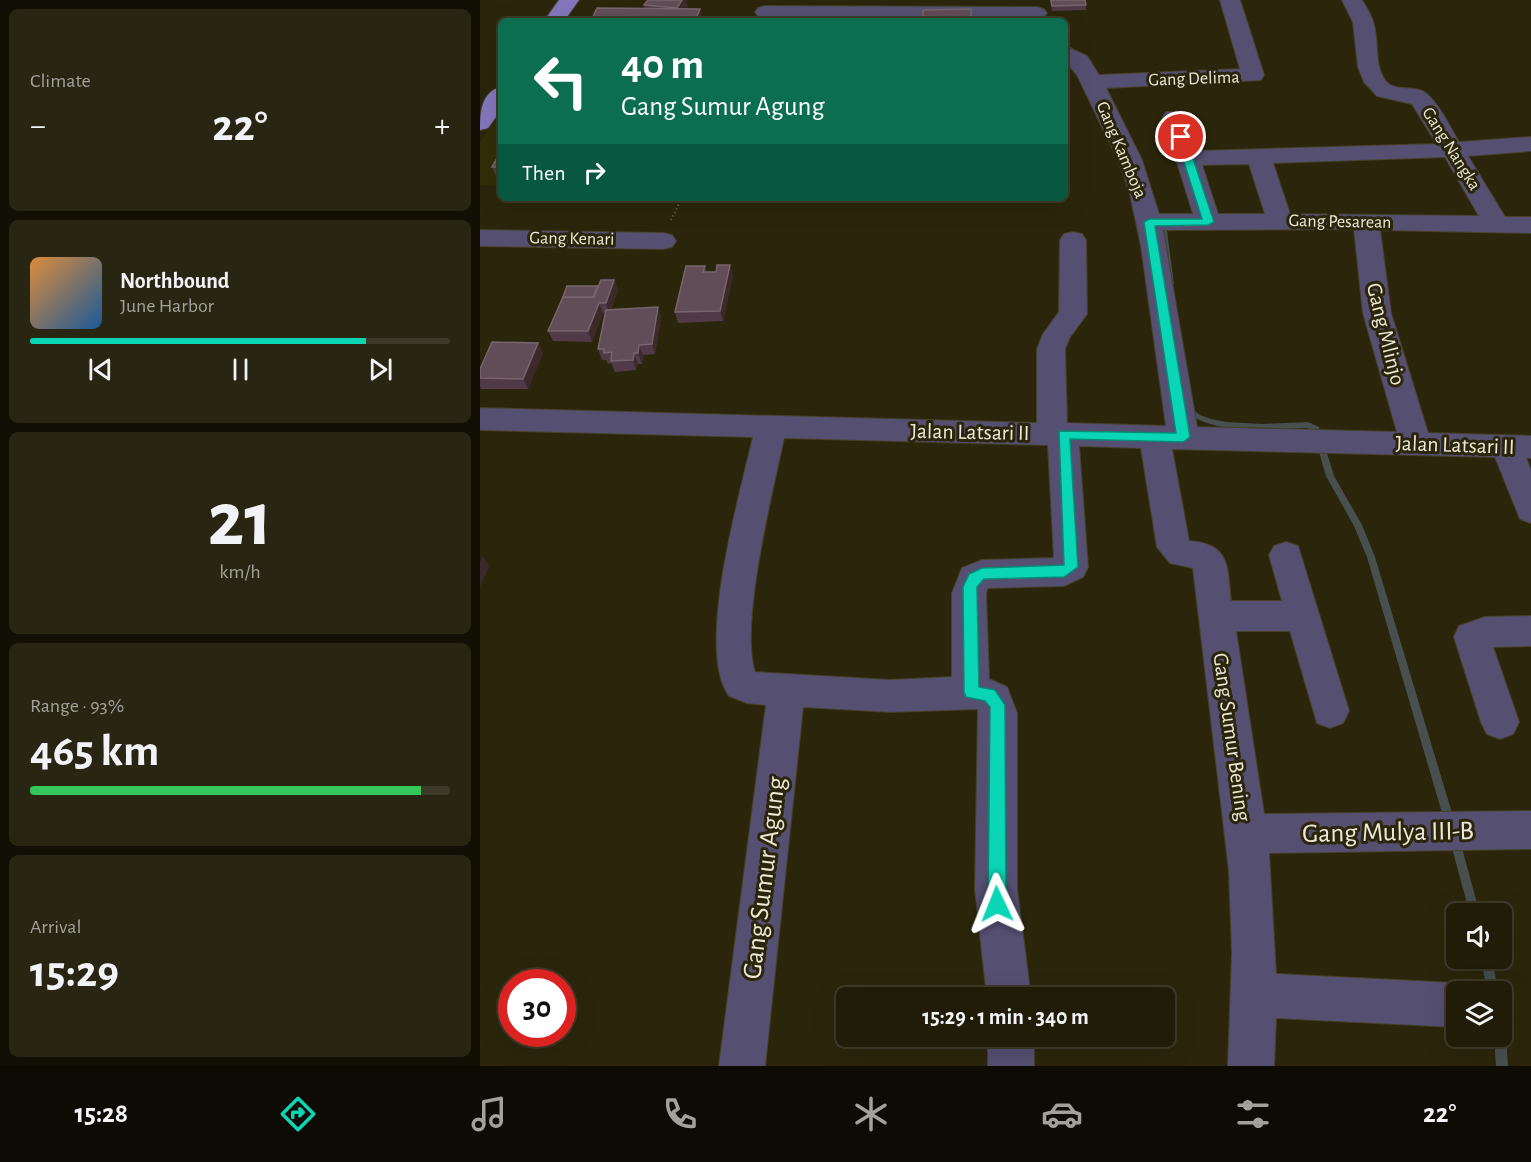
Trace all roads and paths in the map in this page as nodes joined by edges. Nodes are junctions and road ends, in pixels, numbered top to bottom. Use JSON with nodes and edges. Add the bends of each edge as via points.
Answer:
{"nodes":[{"id":1,"x":569,"y":0,"type":"edge"},
{"id":2,"x":1230,"y":0,"type":"edge"},
{"id":3,"x":1352,"y":0,"type":"edge"},
{"id":4,"x":894,"y":6,"type":"edge"},
{"id":5,"x":765,"y":11,"type":"edge"},
{"id":6,"x":1037,"y":11,"type":"edge"},
{"id":7,"x":556,"y":18,"type":"edge"},
{"id":8,"x":1068,"y":54,"type":"edge"},
{"id":9,"x":1092,"y":82,"type":"junction"},
{"id":10,"x":498,"y":98,"type":"edge"},
{"id":11,"x":1174,"y":117,"type":"dead end"},
{"id":12,"x":480,"y":123,"type":"edge"},
{"id":13,"x":1531,"y":144,"type":"edge"},
{"id":14,"x":1453,"y":150,"type":"junction"},
{"id":15,"x":1259,"y":156,"type":"junction"},
{"id":16,"x":1188,"y":158,"type":"junction"},
{"id":17,"x":724,"y":201,"type":"dead end"},
{"id":18,"x":1280,"y":221,"type":"junction"},
{"id":19,"x":1149,"y":222,"type":"junction"},
{"id":20,"x":1208,"y":222,"type":"junction"},
{"id":21,"x":1366,"y":222,"type":"junction"},
{"id":22,"x":1497,"y":225,"type":"junction"},
{"id":23,"x":1531,"y":225,"type":"edge"},
{"id":24,"x":480,"y":238,"type":"edge"},
{"id":25,"x":1073,"y":240,"type":"dead end"},
{"id":26,"x":663,"y":241,"type":"joint"},
{"id":27,"x":480,"y":419,"type":"edge"},
{"id":28,"x":771,"y":427,"type":"junction"},
{"id":29,"x":1058,"y":434,"type":"junction"},
{"id":30,"x":1169,"y":437,"type":"junction"},
{"id":31,"x":1416,"y":444,"type":"junction"},
{"id":32,"x":1518,"y":446,"type":"edge"},
{"id":33,"x":1531,"y":510,"type":"edge"},
{"id":34,"x":1286,"y":555,"type":"dead end"},
{"id":35,"x":1216,"y":616,"type":"junction"},
{"id":36,"x":1303,"y":616,"type":"junction"},
{"id":37,"x":1531,"y":632,"type":"edge"},
{"id":38,"x":786,"y":690,"type":"junction"},
{"id":39,"x":971,"y":692,"type":"junction"},
{"id":40,"x":1330,"y":711,"type":"dead end"},
{"id":41,"x":1500,"y":722,"type":"dead end"},
{"id":42,"x":1531,"y":830,"type":"edge"},
{"id":43,"x":1245,"y":834,"type":"junction"},
{"id":44,"x":1008,"y":987,"type":"edge"},
{"id":45,"x":1253,"y":995,"type":"junction"},
{"id":46,"x":1446,"y":1005,"type":"edge"},
{"id":47,"x":1011,"y":1047,"type":"edge"},
{"id":48,"x":742,"y":1066,"type":"edge"},
{"id":49,"x":1011,"y":1066,"type":"edge"},
{"id":50,"x":1251,"y":1066,"type":"edge"}],
"edges":[{"from":1,"to":7,"type":"main road"},
{"from":2,"to":9,"type":"street","name":"Gang Delima","via":[[1253,75]]},
{"from":3,"to":14,"type":"street","name":"Gang Nangka","via":[[1363,22],[1367,61],[1377,84],[1389,94],[1417,97]]},
{"from":4,"to":5,"type":"street"},
{"from":4,"to":6,"type":"street"},
{"from":8,"to":9,"type":"street","name":"Gang Kamboja","via":[[1079,61]]},
{"from":9,"to":19,"type":"street","name":"Gang Kamboja","via":[[1130,160]]},
{"from":10,"to":12,"type":"main road"},
{"from":11,"to":16,"type":"street"},
{"from":13,"to":14,"type":"street"},
{"from":14,"to":15,"type":"street"},
{"from":14,"to":22,"type":"street","name":"Gang Nangka"},
{"from":15,"to":16,"type":"street"},
{"from":15,"to":18,"type":"street"},
{"from":16,"to":20,"type":"street"},
{"from":17,"to":26,"type":"path","via":[[679,201]]},
{"from":18,"to":20,"type":"street","name":"Gang Pesarean"},
{"from":18,"to":21,"type":"street","name":"Gang Pesarean"},
{"from":19,"to":20,"type":"street","name":"Gang Pesarean"},
{"from":19,"to":30,"type":"street","name":"Gang Kamboja"},
{"from":21,"to":22,"type":"street","name":"Gang Pesarean"},
{"from":21,"to":31,"type":"street","name":"Gang Mlinjo","via":[[1377,313]]},
{"from":22,"to":23,"type":"street","name":"Gang Pesarean"},
{"from":24,"to":26,"type":"street","name":"Gang Kenari"},
{"from":25,"to":29,"type":"street","via":[[1073,314],[1051,349]]},
{"from":27,"to":28,"type":"street","name":"Jalan Latsari II"},
{"from":28,"to":29,"type":"street","name":"Jalan Latsari II"},
{"from":28,"to":38,"type":"street","via":[[737,593],[735,663],[743,685]]},
{"from":29,"to":30,"type":"street","name":"Jalan Latsari II"},
{"from":29,"to":39,"type":"street","via":[[1071,567],[1064,572],[982,574],[974,578],[969,593]]},
{"from":30,"to":31,"type":"street","name":"Jalan Latsari II"},
{"from":30,"to":35,"type":"street","name":"Gang Sumur Bening","via":[[1174,547],[1180,553],[1207,558]]},
{"from":31,"to":32,"type":"street","name":"Jalan Latsari II"},
{"from":32,"to":33,"type":"street"},
{"from":34,"to":36,"type":"street"},
{"from":35,"to":36,"type":"street"},
{"from":35,"to":43,"type":"street","name":"Gang Sumur Bening"},
{"from":36,"to":40,"type":"street"},
{"from":37,"to":41,"type":"street","via":[[1485,632],[1472,637]]},
{"from":38,"to":39,"type":"street","via":[[890,696]]},
{"from":38,"to":48,"type":"street","name":"Gang Sumur Agung"},
{"from":39,"to":44,"type":"street","via":[[989,694],[997,705],[996,889]]},
{"from":42,"to":43,"type":"street","name":"Gang Mulya III-B"},
{"from":43,"to":45,"type":"street","name":"Gang Sumur Bening","via":[[1252,913]]},
{"from":45,"to":46,"type":"street"},
{"from":45,"to":50,"type":"street","name":"Gang Sumur Bening"},
{"from":47,"to":49,"type":"street"}]}
